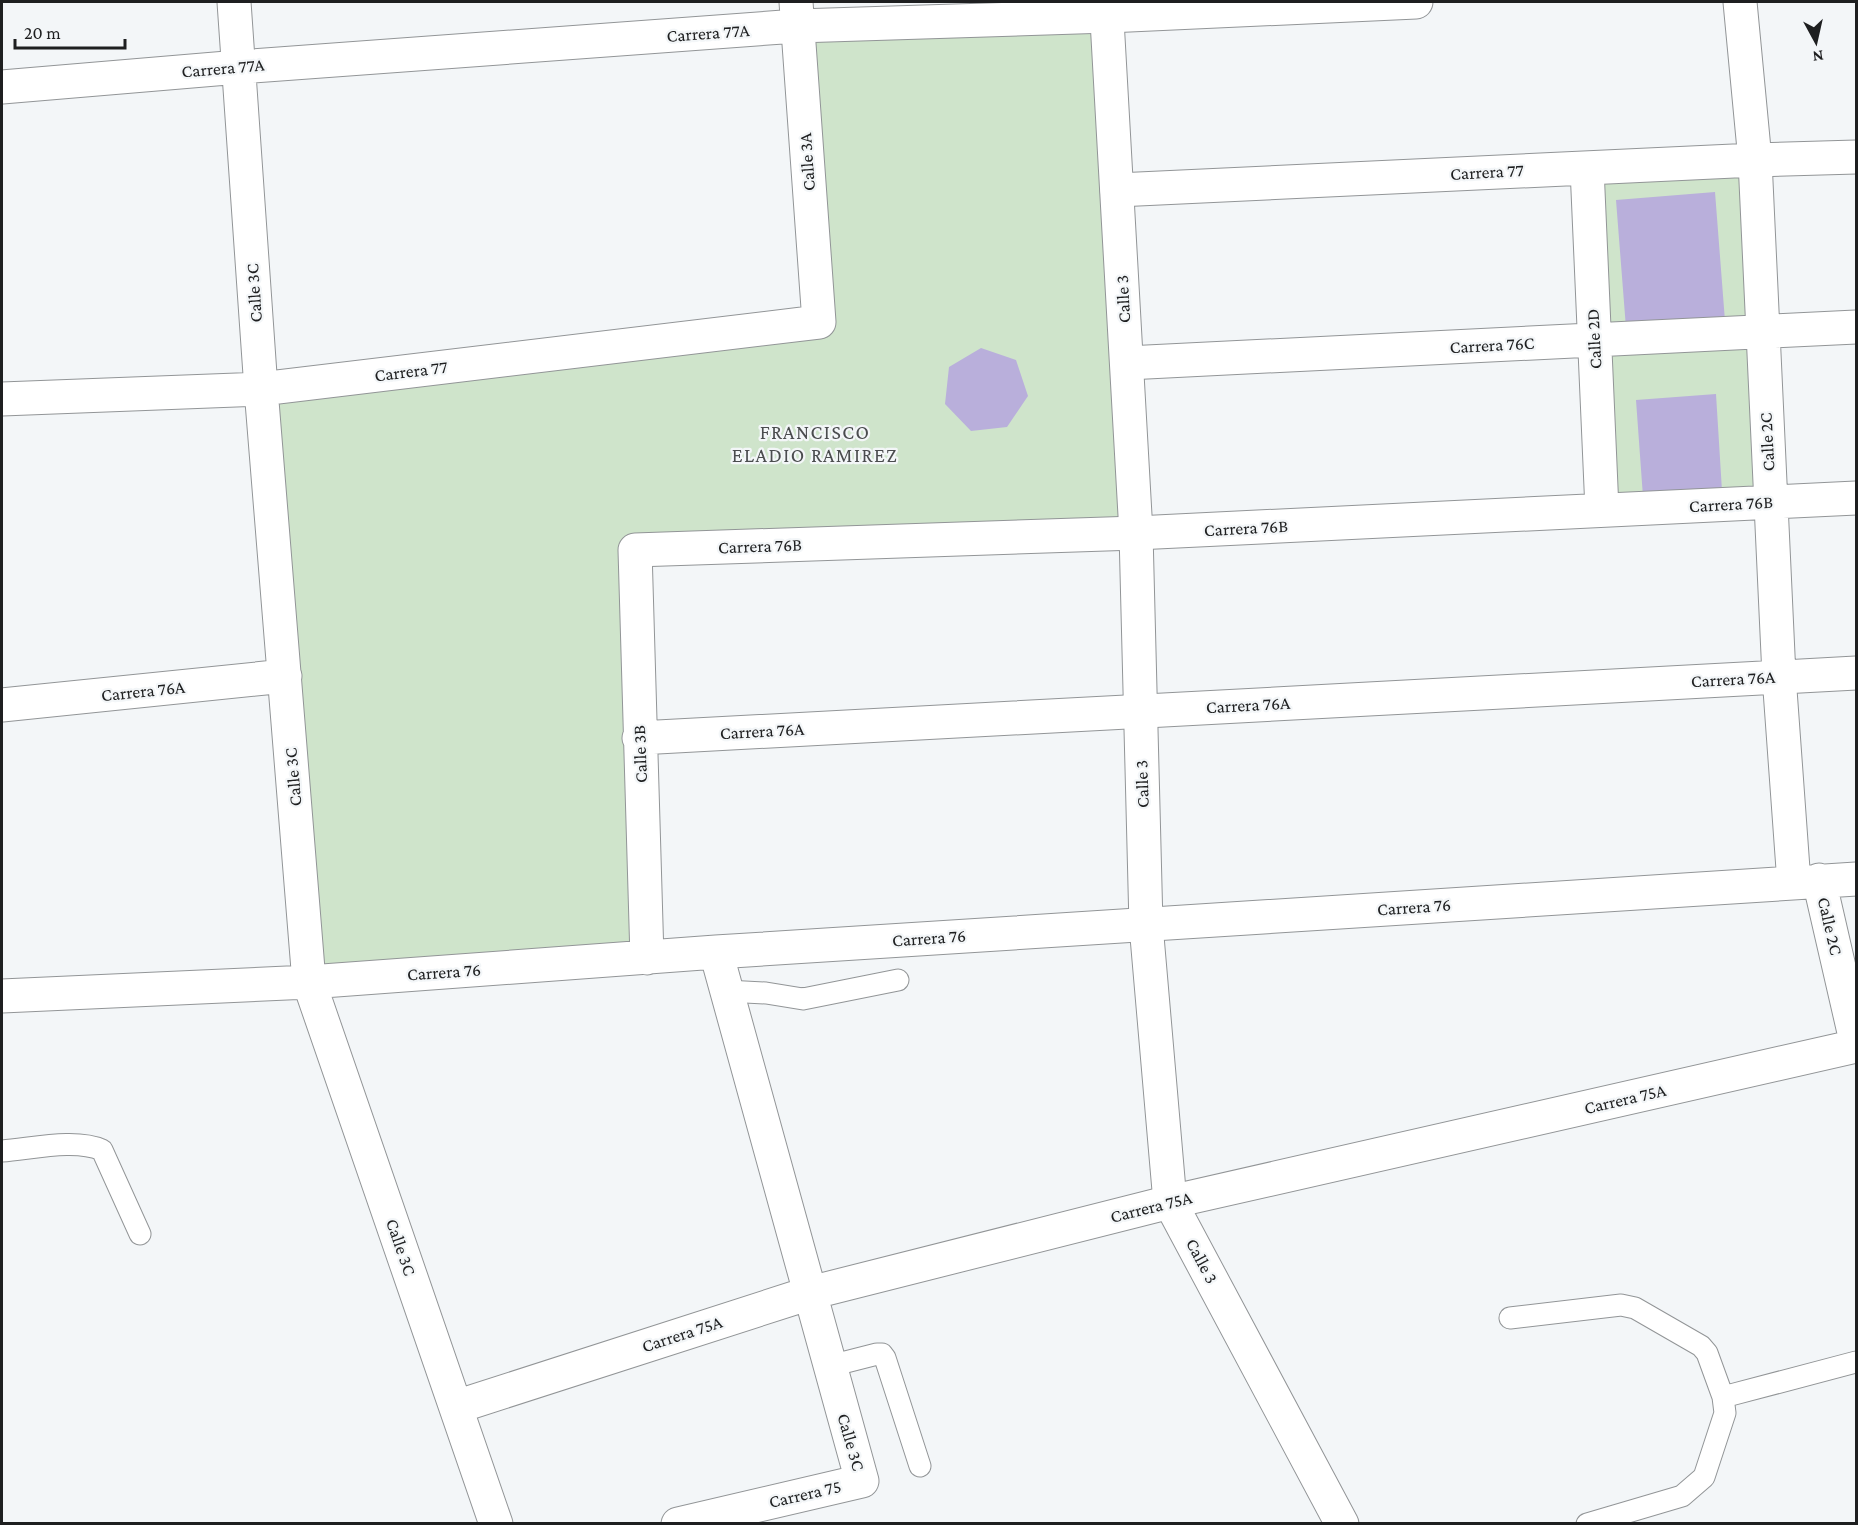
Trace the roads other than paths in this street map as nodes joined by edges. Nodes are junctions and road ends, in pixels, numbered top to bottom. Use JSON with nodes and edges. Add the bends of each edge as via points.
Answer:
{"nodes":[{"id":1,"x":234,"y":2,"type":"edge"},
{"id":2,"x":1416,"y":2,"type":"edge"},
{"id":3,"x":1740,"y":2,"type":"edge"},
{"id":4,"x":1107,"y":9,"type":"edge"},
{"id":5,"x":796,"y":14,"type":"edge"},
{"id":6,"x":239,"y":67,"type":"junction"},
{"id":7,"x":2,"y":87,"type":"edge"},
{"id":8,"x":1857,"y":157,"type":"edge"},
{"id":9,"x":1755,"y":160,"type":"junction"},
{"id":10,"x":1587,"y":168,"type":"junction"},
{"id":11,"x":1117,"y":190,"type":"junction"},
{"id":12,"x":819,"y":322,"type":"joint"},
{"id":13,"x":1857,"y":327,"type":"edge"},
{"id":14,"x":1762,"y":331,"type":"junction"},
{"id":15,"x":1594,"y":340,"type":"junction"},
{"id":16,"x":1127,"y":363,"type":"junction"},
{"id":17,"x":261,"y":389,"type":"junction"},
{"id":18,"x":2,"y":399,"type":"edge"},
{"id":19,"x":1857,"y":498,"type":"edge"},
{"id":20,"x":1770,"y":503,"type":"junction"},
{"id":21,"x":1602,"y":510,"type":"junction"},
{"id":22,"x":1136,"y":533,"type":"junction"},
{"id":23,"x":635,"y":550,"type":"joint"},
{"id":24,"x":1857,"y":673,"type":"edge"},
{"id":25,"x":285,"y":676,"type":"junction"},
{"id":26,"x":1779,"y":676,"type":"junction"},
{"id":27,"x":2,"y":705,"type":"edge"},
{"id":28,"x":1140,"y":711,"type":"junction"},
{"id":29,"x":639,"y":738,"type":"junction"},
{"id":30,"x":1857,"y":879,"type":"edge"},
{"id":31,"x":1806,"y":881,"type":"junction"},
{"id":32,"x":1146,"y":925,"type":"junction"},
{"id":33,"x":716,"y":952,"type":"junction"},
{"id":34,"x":647,"y":958,"type":"junction"},
{"id":35,"x":898,"y":980,"type":"dead end"},
{"id":36,"x":309,"y":982,"type":"junction"},
{"id":37,"x":726,"y":990,"type":"junction"},
{"id":38,"x":2,"y":996,"type":"edge"},
{"id":39,"x":1857,"y":1041,"type":"edge"},
{"id":40,"x":1857,"y":1046,"type":"edge"},
{"id":41,"x":2,"y":1151,"type":"edge"},
{"id":42,"x":1170,"y":1202,"type":"junction"},
{"id":43,"x":140,"y":1234,"type":"dead end"},
{"id":44,"x":810,"y":1293,"type":"junction"},
{"id":45,"x":1510,"y":1318,"type":"dead end"},
{"id":46,"x":1857,"y":1362,"type":"edge"},
{"id":47,"x":830,"y":1366,"type":"junction"},
{"id":48,"x":1723,"y":1397,"type":"junction"},
{"id":49,"x":456,"y":1407,"type":"junction"},
{"id":50,"x":920,"y":1466,"type":"dead end"},
{"id":51,"x":862,"y":1481,"type":"joint"},
{"id":52,"x":722,"y":1519,"type":"edge"},
{"id":53,"x":496,"y":1524,"type":"edge"},
{"id":54,"x":678,"y":1524,"type":"edge"},
{"id":55,"x":1342,"y":1524,"type":"edge"},
{"id":56,"x":1587,"y":1524,"type":"edge"}],
"edges":[{"from":1,"to":6,"type":"street","name":"Calle 3C"},
{"from":2,"to":4,"type":"street","name":"Carrera 77A"},
{"from":3,"to":9,"type":"street","name":"Calle 2C"},
{"from":4,"to":5,"type":"street","name":"Carrera 77A"},
{"from":4,"to":11,"type":"street","name":"Calle 3"},
{"from":5,"to":6,"type":"street","name":"Carrera 77A"},
{"from":5,"to":12,"type":"street","name":"Calle 3A"},
{"from":6,"to":7,"type":"street","name":"Carrera 77A"},
{"from":6,"to":17,"type":"street","name":"Calle 3C"},
{"from":8,"to":9,"type":"street","name":"Carrera 77"},
{"from":9,"to":10,"type":"street","name":"Carrera 77"},
{"from":9,"to":14,"type":"street","name":"Calle 2C"},
{"from":10,"to":11,"type":"street","name":"Carrera 77"},
{"from":10,"to":15,"type":"street","name":"Calle 2D"},
{"from":11,"to":16,"type":"street","name":"Calle 3"},
{"from":12,"to":17,"type":"street","name":"Carrera 77"},
{"from":13,"to":14,"type":"street","name":"Carrera 76C"},
{"from":14,"to":15,"type":"street","name":"Carrera 76C"},
{"from":14,"to":20,"type":"street","name":"Calle 2C"},
{"from":15,"to":16,"type":"street","name":"Carrera 76C"},
{"from":15,"to":21,"type":"street","name":"Calle 2D"},
{"from":16,"to":22,"type":"street","name":"Calle 3"},
{"from":17,"to":18,"type":"street","name":"Carrera 77"},
{"from":17,"to":25,"type":"street","name":"Calle 3C"},
{"from":19,"to":20,"type":"street","name":"Carrera 76B"},
{"from":20,"to":21,"type":"street","name":"Carrera 76B"},
{"from":20,"to":26,"type":"street","name":"Calle 2C"},
{"from":21,"to":22,"type":"street","name":"Carrera 76B"},
{"from":22,"to":23,"type":"street","name":"Carrera 76B"},
{"from":22,"to":28,"type":"street","name":"Calle 3"},
{"from":23,"to":29,"type":"street","name":"Calle 3B"},
{"from":24,"to":26,"type":"street","name":"Carrera 76A"},
{"from":25,"to":27,"type":"street","name":"Carrera 76A"},
{"from":25,"to":36,"type":"street","name":"Calle 3C"},
{"from":26,"to":28,"type":"street","name":"Carrera 76A"},
{"from":26,"to":31,"type":"street","name":"Calle 2C"},
{"from":28,"to":29,"type":"street","name":"Carrera 76A"},
{"from":28,"to":32,"type":"street","name":"Calle 3"},
{"from":29,"to":34,"type":"street","name":"Calle 3B"},
{"from":30,"to":31,"type":"street","name":"Carrera 76"},
{"from":31,"to":32,"type":"street","name":"Carrera 76"},
{"from":31,"to":39,"type":"street","name":"Calle 2C"},
{"from":32,"to":33,"type":"street","name":"Carrera 76"},
{"from":32,"to":42,"type":"street","name":"Calle 3"},
{"from":33,"to":34,"type":"street","name":"Carrera 76"},
{"from":33,"to":37,"type":"street","name":"Calle 3C"},
{"from":34,"to":36,"type":"street","name":"Carrera 76"},
{"from":35,"to":37,"type":"lane","via":[[803,999]]},
{"from":36,"to":38,"type":"street","name":"Carrera 76"},
{"from":36,"to":49,"type":"street","name":"Calle 3C"},
{"from":37,"to":44,"type":"street","name":"Calle 3C"},
{"from":40,"to":42,"type":"street","name":"Carrera 75A"},
{"from":41,"to":43,"type":"lane","via":[[78,1144],[102,1150]]},
{"from":42,"to":44,"type":"street","name":"Carrera 75A"},
{"from":42,"to":55,"type":"street","name":"Calle 3"},
{"from":44,"to":47,"type":"street","name":"Calle 3C"},
{"from":44,"to":49,"type":"street","name":"Carrera 75A"},
{"from":45,"to":48,"type":"lane","via":[[1621,1305],[1635,1308],[1701,1346]]},
{"from":46,"to":48,"type":"lane"},
{"from":47,"to":50,"type":"lane","via":[[882,1354]]},
{"from":47,"to":51,"type":"street","name":"Calle 3C"},
{"from":48,"to":56,"type":"lane","via":[[1725,1413],[1704,1477],[1696,1485],[1682,1496]]},
{"from":49,"to":53,"type":"street","name":"Calle 3C"},
{"from":51,"to":52,"type":"street","name":"Carrera 75"},
{"from":52,"to":54,"type":"street","name":"Carrera 75"}]}
